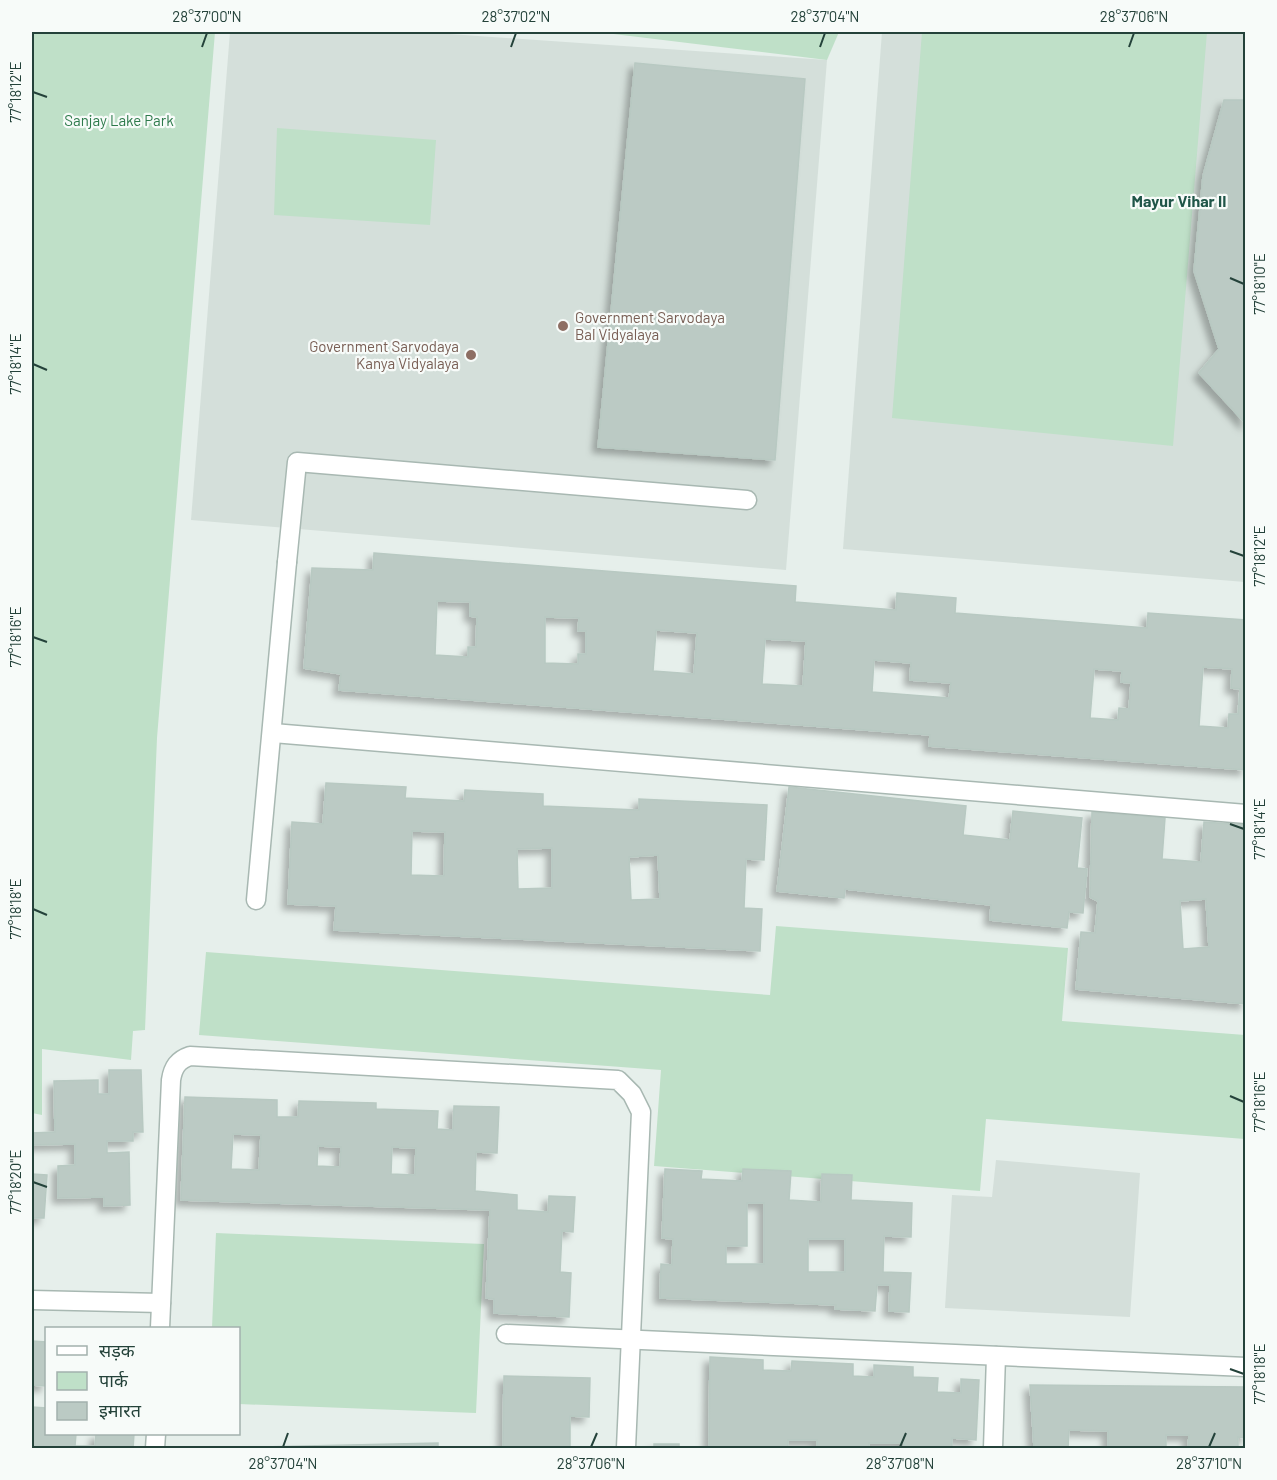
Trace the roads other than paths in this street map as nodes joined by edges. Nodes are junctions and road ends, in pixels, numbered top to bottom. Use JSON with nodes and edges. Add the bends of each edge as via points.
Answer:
{"nodes":[{"id":1,"x":747,"y":500,"type":"dead end"},
{"id":2,"x":273,"y":733,"type":"junction"},
{"id":3,"x":1245,"y":814,"type":"edge"},
{"id":4,"x":256,"y":900,"type":"dead end"},
{"id":5,"x":32,"y":1300,"type":"edge"},
{"id":6,"x":161,"y":1303,"type":"junction"},
{"id":7,"x":160,"y":1327,"type":"edge"},
{"id":8,"x":506,"y":1334,"type":"dead end"},
{"id":9,"x":631,"y":1340,"type":"junction"},
{"id":10,"x":996,"y":1356,"type":"junction"},
{"id":11,"x":1245,"y":1367,"type":"edge"},
{"id":12,"x":626,"y":1449,"type":"edge"},
{"id":13,"x":993,"y":1449,"type":"edge"}],
"edges":[{"from":1,"to":2,"type":"street","via":[[297,462]]},
{"from":2,"to":3,"type":"street"},
{"from":2,"to":4,"type":"street"},
{"from":5,"to":6,"type":"street"},
{"from":6,"to":7,"type":"street"},
{"from":6,"to":9,"type":"street","via":[[171,1080],[175,1065],[182,1058],[618,1080],[632,1094],[641,1112]]},
{"from":8,"to":9,"type":"street"},
{"from":9,"to":10,"type":"street"},
{"from":9,"to":12,"type":"street"},
{"from":10,"to":11,"type":"street"},
{"from":10,"to":13,"type":"street"}]}
